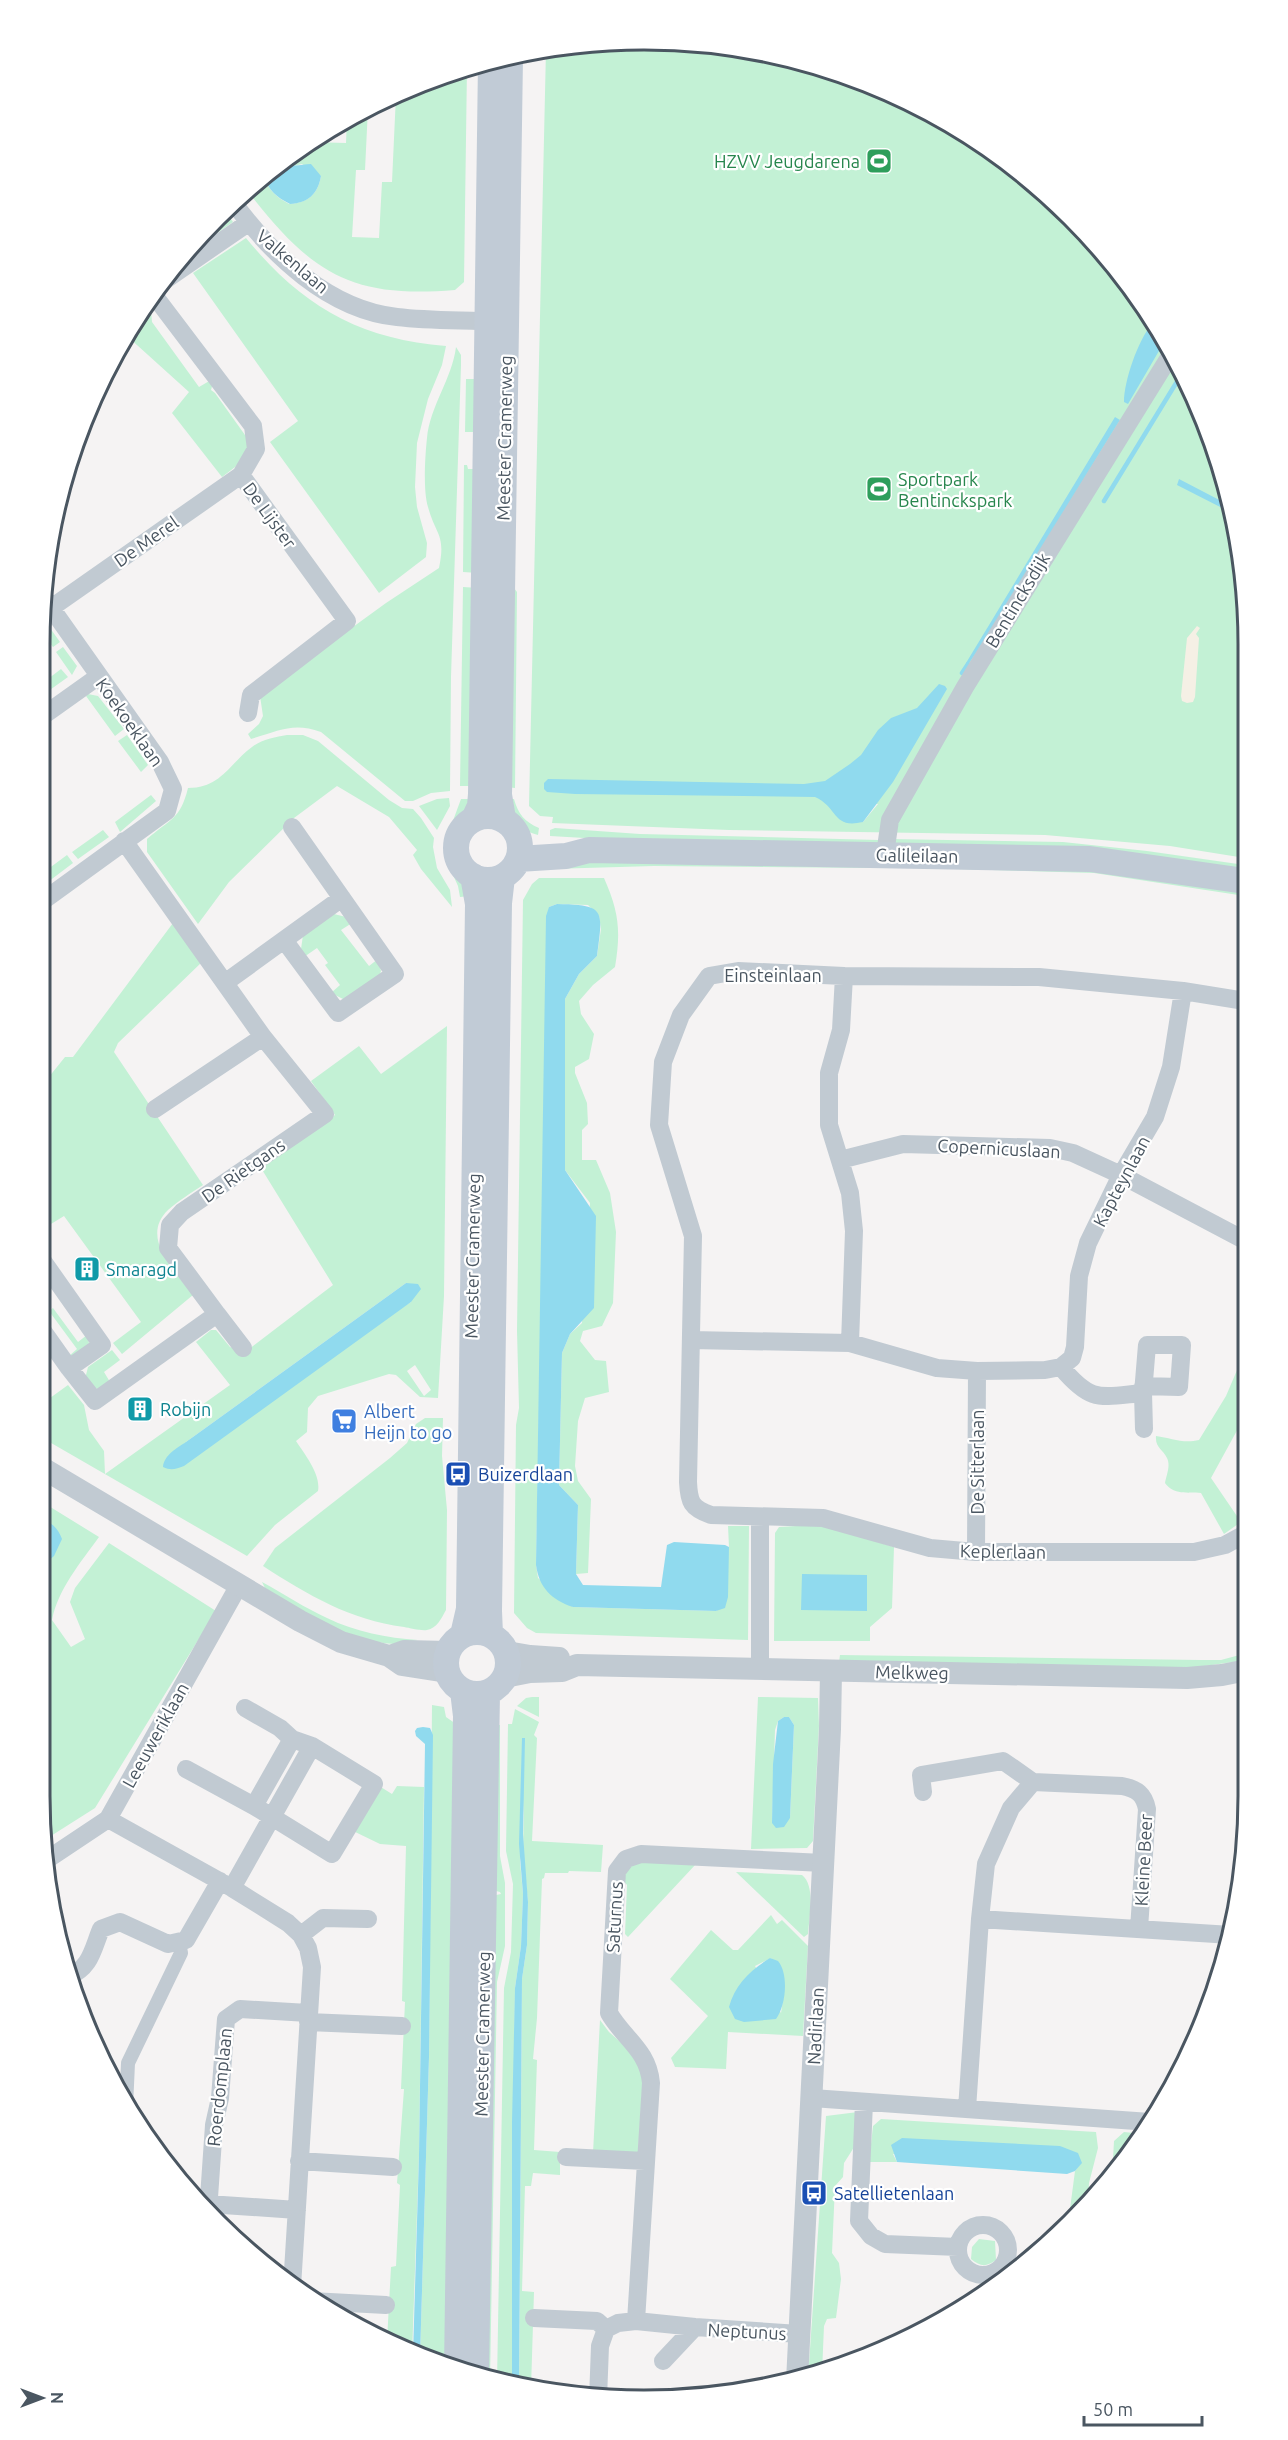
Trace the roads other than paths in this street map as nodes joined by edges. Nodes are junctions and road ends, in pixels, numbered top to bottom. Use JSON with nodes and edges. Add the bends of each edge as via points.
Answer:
{"nodes":[{"id":1,"x":510,"y":65,"type":"edge"},
{"id":2,"x":491,"y":70,"type":"edge"},
{"id":3,"x":239,"y":210,"type":"edge"},
{"id":4,"x":249,"y":223,"type":"junction"},
{"id":5,"x":185,"y":267,"type":"edge"},
{"id":6,"x":159,"y":301,"type":"edge"},
{"id":7,"x":496,"y":322,"type":"junction"},
{"id":8,"x":1167,"y":361,"type":"edge"},
{"id":9,"x":241,"y":475,"type":"junction"},
{"id":10,"x":52,"y":599,"type":"edge"},
{"id":11,"x":51,"y":608,"type":"edge"},
{"id":12,"x":99,"y":676,"type":"junction"},
{"id":13,"x":50,"y":711,"type":"edge"},
{"id":14,"x":249,"y":713,"type":"dead end"},
{"id":15,"x":474,"y":819,"type":"junction"},
{"id":16,"x":503,"y":819,"type":"junction"},
{"id":17,"x":292,"y":827,"type":"dead end"},
{"id":18,"x":124,"y":841,"type":"junction"},
{"id":19,"x":885,"y":854,"type":"junction"},
{"id":20,"x":513,"y":858,"type":"junction"},
{"id":21,"x":473,"y":876,"type":"junction"},
{"id":22,"x":1238,"y":880,"type":"edge"},
{"id":23,"x":50,"y":896,"type":"edge"},
{"id":24,"x":342,"y":898,"type":"junction"},
{"id":25,"x":284,"y":940,"type":"junction"},
{"id":26,"x":844,"y":976,"type":"junction"},
{"id":27,"x":226,"y":982,"type":"junction"},
{"id":28,"x":1183,"y":991,"type":"junction"},
{"id":29,"x":1238,"y":1000,"type":"edge"},
{"id":30,"x":264,"y":1037,"type":"junction"},
{"id":31,"x":155,"y":1109,"type":"dead end"},
{"id":32,"x":840,"y":1160,"type":"junction"},
{"id":33,"x":1121,"y":1175,"type":"junction"},
{"id":34,"x":1238,"y":1237,"type":"edge"},
{"id":35,"x":50,"y":1271,"type":"edge"},
{"id":36,"x":217,"y":1314,"type":"junction"},
{"id":37,"x":692,"y":1340,"type":"junction"},
{"id":38,"x":850,"y":1342,"type":"junction"},
{"id":39,"x":50,"y":1343,"type":"edge"},
{"id":40,"x":243,"y":1348,"type":"dead end"},
{"id":41,"x":1061,"y":1367,"type":"junction"},
{"id":42,"x":69,"y":1368,"type":"junction"},
{"id":43,"x":977,"y":1371,"type":"junction"},
{"id":44,"x":1144,"y":1429,"type":"dead end"},
{"id":45,"x":50,"y":1473,"type":"edge"},
{"id":46,"x":697,"y":1510,"type":"joint"},
{"id":47,"x":760,"y":1516,"type":"junction"},
{"id":48,"x":1238,"y":1538,"type":"edge"},
{"id":49,"x":976,"y":1552,"type":"junction"},
{"id":50,"x":239,"y":1585,"type":"junction"},
{"id":51,"x":476,"y":1663,"type":"junction"},
{"id":52,"x":760,"y":1669,"type":"junction"},
{"id":53,"x":831,"y":1671,"type":"junction"},
{"id":54,"x":1238,"y":1672,"type":"edge"},
{"id":55,"x":245,"y":1708,"type":"dead end"},
{"id":56,"x":292,"y":1739,"type":"junction"},
{"id":57,"x":312,"y":1746,"type":"junction"},
{"id":58,"x":186,"y":1769,"type":"dead end"},
{"id":59,"x":1033,"y":1782,"type":"junction"},
{"id":60,"x":923,"y":1792,"type":"dead end"},
{"id":61,"x":254,"y":1806,"type":"junction"},
{"id":62,"x":272,"y":1817,"type":"junction"},
{"id":63,"x":108,"y":1819,"type":"junction"},
{"id":64,"x":53,"y":1856,"type":"edge"},
{"id":65,"x":823,"y":1863,"type":"junction"},
{"id":66,"x":226,"y":1884,"type":"junction"},
{"id":67,"x":368,"y":1919,"type":"dead end"},
{"id":68,"x":980,"y":1919,"type":"junction"},
{"id":69,"x":1139,"y":1929,"type":"junction"},
{"id":70,"x":1222,"y":1934,"type":"edge"},
{"id":71,"x":301,"y":1935,"type":"junction"},
{"id":72,"x":179,"y":1941,"type":"junction"},
{"id":73,"x":77,"y":1973,"type":"edge"},
{"id":74,"x":308,"y":2018,"type":"junction"},
{"id":75,"x":402,"y":2026,"type":"dead end"},
{"id":76,"x":127,"y":2089,"type":"edge"},
{"id":77,"x":812,"y":2098,"type":"junction"},
{"id":78,"x":864,"y":2102,"type":"junction"},
{"id":79,"x":967,"y":2109,"type":"junction"},
{"id":80,"x":1141,"y":2121,"type":"edge"},
{"id":81,"x":566,"y":2157,"type":"dead end"},
{"id":82,"x":299,"y":2161,"type":"junction"},
{"id":83,"x":645,"y":2161,"type":"junction"},
{"id":84,"x":393,"y":2167,"type":"dead end"},
{"id":85,"x":209,"y":2200,"type":"edge"},
{"id":86,"x":217,"y":2208,"type":"edge"},
{"id":87,"x":297,"y":2211,"type":"junction"},
{"id":88,"x":958,"y":2247,"type":"dead end"},
{"id":89,"x":293,"y":2275,"type":"edge"},
{"id":90,"x":333,"y":2302,"type":"edge"},
{"id":91,"x":386,"y":2305,"type":"dead end"},
{"id":92,"x":534,"y":2318,"type":"dead end"},
{"id":93,"x":636,"y":2321,"type":"junction"},
{"id":94,"x":695,"y":2327,"type":"junction"},
{"id":95,"x":606,"y":2329,"type":"junction"},
{"id":96,"x":799,"y":2334,"type":"junction"},
{"id":97,"x":457,"y":2360,"type":"edge"},
{"id":98,"x":663,"y":2361,"type":"dead end"},
{"id":99,"x":476,"y":2366,"type":"edge"},
{"id":100,"x":797,"y":2370,"type":"edge"},
{"id":101,"x":598,"y":2388,"type":"edge"}],
"edges":[{"from":1,"to":7,"type":"main road","name":"Meester Cramerweg"},
{"from":2,"to":7,"type":"main road","name":"Meester Cramerweg"},
{"from":3,"to":4,"type":"street","name":"Valkenlaan"},
{"from":4,"to":5,"type":"street"},
{"from":4,"to":7,"type":"street","name":"Valkenlaan","via":[[321,288],[353,307],[396,317]]},
{"from":6,"to":9,"type":"street","name":"De Lijster","via":[[254,426],[256,449]]},
{"from":7,"to":15,"type":"main road","name":"Meester Cramerweg","via":[[481,794]]},
{"from":7,"to":16,"type":"main road","name":"Meester Cramerweg","via":[[499,795]]},
{"from":8,"to":19,"type":"street","name":"Bentincksdijk","via":[[965,687],[890,820]]},
{"from":9,"to":10,"type":"street","name":"De Merel"},
{"from":9,"to":14,"type":"street","name":"De Lijster","via":[[347,621],[251,695]]},
{"from":11,"to":12,"type":"street","name":"Koekoeklaan"},
{"from":12,"to":13,"type":"street"},
{"from":12,"to":18,"type":"street","name":"Koekoeklaan","via":[[160,762],[173,789],[167,811]]},
{"from":15,"to":16,"type":"main road","via":[[488,815]]},
{"from":15,"to":21,"type":"main road","via":[[464,826],[456,848],[464,869]]},
{"from":16,"to":20,"type":"main road","via":[[510,824]]},
{"from":17,"to":24,"type":"street"},
{"from":18,"to":23,"type":"street","name":"Koekoeklaan"},
{"from":18,"to":27,"type":"street","name":"De Rietgans"},
{"from":19,"to":20,"type":"main road","name":"Galileilaan","via":[[589,850],[566,856]]},
{"from":19,"to":22,"type":"main road","name":"Galileilaan","via":[[1090,859]]},
{"from":20,"to":21,"type":"main road","via":[[488,880]]},
{"from":20,"to":51,"type":"main road","name":"Meester Cramerweg","via":[[499,927],[489,1600]]},
{"from":21,"to":51,"type":"main road","name":"Meester Cramerweg","via":[[478,904],[468,1609]]},
{"from":24,"to":25,"type":"street"},
{"from":24,"to":25,"type":"street","via":[[395,974],[338,1013]]},
{"from":25,"to":27,"type":"street"},
{"from":26,"to":28,"type":"street","name":"Einsteinlaan","via":[[1039,977]]},
{"from":26,"to":32,"type":"street","via":[[841,1030],[829,1073],[829,1125]]},
{"from":26,"to":37,"type":"street","name":"Einsteinlaan","via":[[738,971],[709,976],[681,1015],[663,1062],[659,1125],[693,1236]]},
{"from":27,"to":30,"type":"street","name":"De Rietgans"},
{"from":28,"to":29,"type":"street","name":"Einsteinlaan"},
{"from":28,"to":33,"type":"street","name":"Kapteynlaan","via":[[1171,1067],[1155,1117]]},
{"from":30,"to":31,"type":"street"},
{"from":30,"to":36,"type":"street","name":"De Rietgans","via":[[325,1114],[182,1212],[170,1225],[168,1248]]},
{"from":32,"to":33,"type":"street","name":"Copernicuslaan","via":[[903,1144],[1050,1148],[1073,1153]]},
{"from":32,"to":38,"type":"street","via":[[850,1193],[854,1232]]},
{"from":33,"to":34,"type":"street","name":"Copernicuslaan"},
{"from":33,"to":41,"type":"street","name":"Kapteynlaan","via":[[1088,1243],[1079,1276],[1075,1347],[1072,1358]]},
{"from":35,"to":42,"type":"street","via":[[102,1345]]},
{"from":36,"to":40,"type":"street","name":"De Rietgans"},
{"from":36,"to":42,"type":"street","via":[[95,1401]]},
{"from":37,"to":38,"type":"street"},
{"from":37,"to":46,"type":"street","name":"Einsteinlaan","via":[[688,1482],[689,1497]]},
{"from":38,"to":43,"type":"street","via":[[937,1368]]},
{"from":39,"to":42,"type":"street"},
{"from":41,"to":43,"type":"street"},
{"from":41,"to":44,"type":"street","via":[[1079,1388],[1100,1397],[1143,1390]]},
{"from":43,"to":49,"type":"street","name":"De Sitterlaan"},
{"from":45,"to":50,"type":"street"},
{"from":46,"to":47,"type":"street","name":"Keplerlaan","via":[[711,1515]]},
{"from":47,"to":49,"type":"street","name":"Keplerlaan","via":[[823,1518],[930,1548]]},
{"from":47,"to":52,"type":"street"},
{"from":48,"to":49,"type":"street","name":"Keplerlaan","via":[[1194,1552]]},
{"from":50,"to":51,"type":"street","via":[[341,1642],[389,1656],[404,1651]]},
{"from":50,"to":63,"type":"street","name":"Leeuweriklaan"},
{"from":51,"to":52,"type":"street","name":"Melkweg","via":[[530,1672],[562,1671],[577,1665]]},
{"from":51,"to":97,"type":"main road","name":"Meester Cramerweg","via":[[466,1728]]},
{"from":51,"to":99,"type":"main road","name":"Meester Cramerweg"},
{"from":52,"to":53,"type":"street","name":"Melkweg"},
{"from":53,"to":54,"type":"street","name":"Melkweg","via":[[1186,1678]]},
{"from":53,"to":65,"type":"street","name":"Nadirlaan"},
{"from":55,"to":56,"type":"street"},
{"from":56,"to":57,"type":"street"},
{"from":56,"to":61,"type":"street"},
{"from":57,"to":62,"type":"street"},
{"from":57,"to":62,"type":"street","via":[[374,1784],[332,1854]]},
{"from":58,"to":61,"type":"street"},
{"from":59,"to":60,"type":"street","via":[[1003,1761],[921,1775]]},
{"from":59,"to":68,"type":"street","via":[[1011,1808],[986,1864]]},
{"from":59,"to":69,"type":"street","name":"Kleine Beer","via":[[1122,1786],[1132,1788],[1144,1798],[1147,1809]]},
{"from":61,"to":62,"type":"street"},
{"from":62,"to":66,"type":"street"},
{"from":63,"to":64,"type":"street","name":"Leeuweriklaan"},
{"from":63,"to":66,"type":"street"},
{"from":65,"to":77,"type":"street","name":"Nadirlaan"},
{"from":65,"to":83,"type":"street","name":"Saturnus","via":[[641,1854],[626,1859],[617,1871],[609,2013],[650,2068]]},
{"from":66,"to":71,"type":"street"},
{"from":66,"to":72,"type":"street","via":[[186,1940]]},
{"from":67,"to":71,"type":"street","via":[[323,1918]]},
{"from":68,"to":69,"type":"street","name":"Kleine Beer"},
{"from":68,"to":79,"type":"street"},
{"from":69,"to":70,"type":"street","name":"Kleine Beer"},
{"from":71,"to":74,"type":"street","via":[[309,1948],[312,1967]]},
{"from":72,"to":73,"type":"street","via":[[168,1944],[120,1923],[100,1929],[88,1962]]},
{"from":72,"to":76,"type":"street","via":[[181,1953],[128,2063]]},
{"from":74,"to":75,"type":"street","name":"Roerdomplaan"},
{"from":74,"to":82,"type":"street"},
{"from":74,"to":85,"type":"street","name":"Roerdomplaan","via":[[240,2009],[226,2019]]},
{"from":77,"to":78,"type":"street"},
{"from":77,"to":96,"type":"street","name":"Nadirlaan"},
{"from":78,"to":79,"type":"street"},
{"from":78,"to":88,"type":"street","via":[[859,2221],[871,2236],[885,2244]]},
{"from":79,"to":80,"type":"street"},
{"from":81,"to":83,"type":"street"},
{"from":82,"to":84,"type":"street"},
{"from":82,"to":87,"type":"street"},
{"from":83,"to":93,"type":"street","name":"Saturnus"},
{"from":86,"to":87,"type":"street","name":"Roerdomplaan"},
{"from":87,"to":89,"type":"street"},
{"from":90,"to":91,"type":"street"},
{"from":92,"to":95,"type":"street","via":[[597,2321]]},
{"from":93,"to":94,"type":"street","name":"Neptunus"},
{"from":93,"to":95,"type":"street","name":"Neptunus"},
{"from":94,"to":96,"type":"street","name":"Neptunus"},
{"from":94,"to":98,"type":"street","name":"Neptunus"},
{"from":95,"to":101,"type":"street","via":[[600,2346]]},
{"from":96,"to":100,"type":"street","name":"Nadirlaan"}]}
